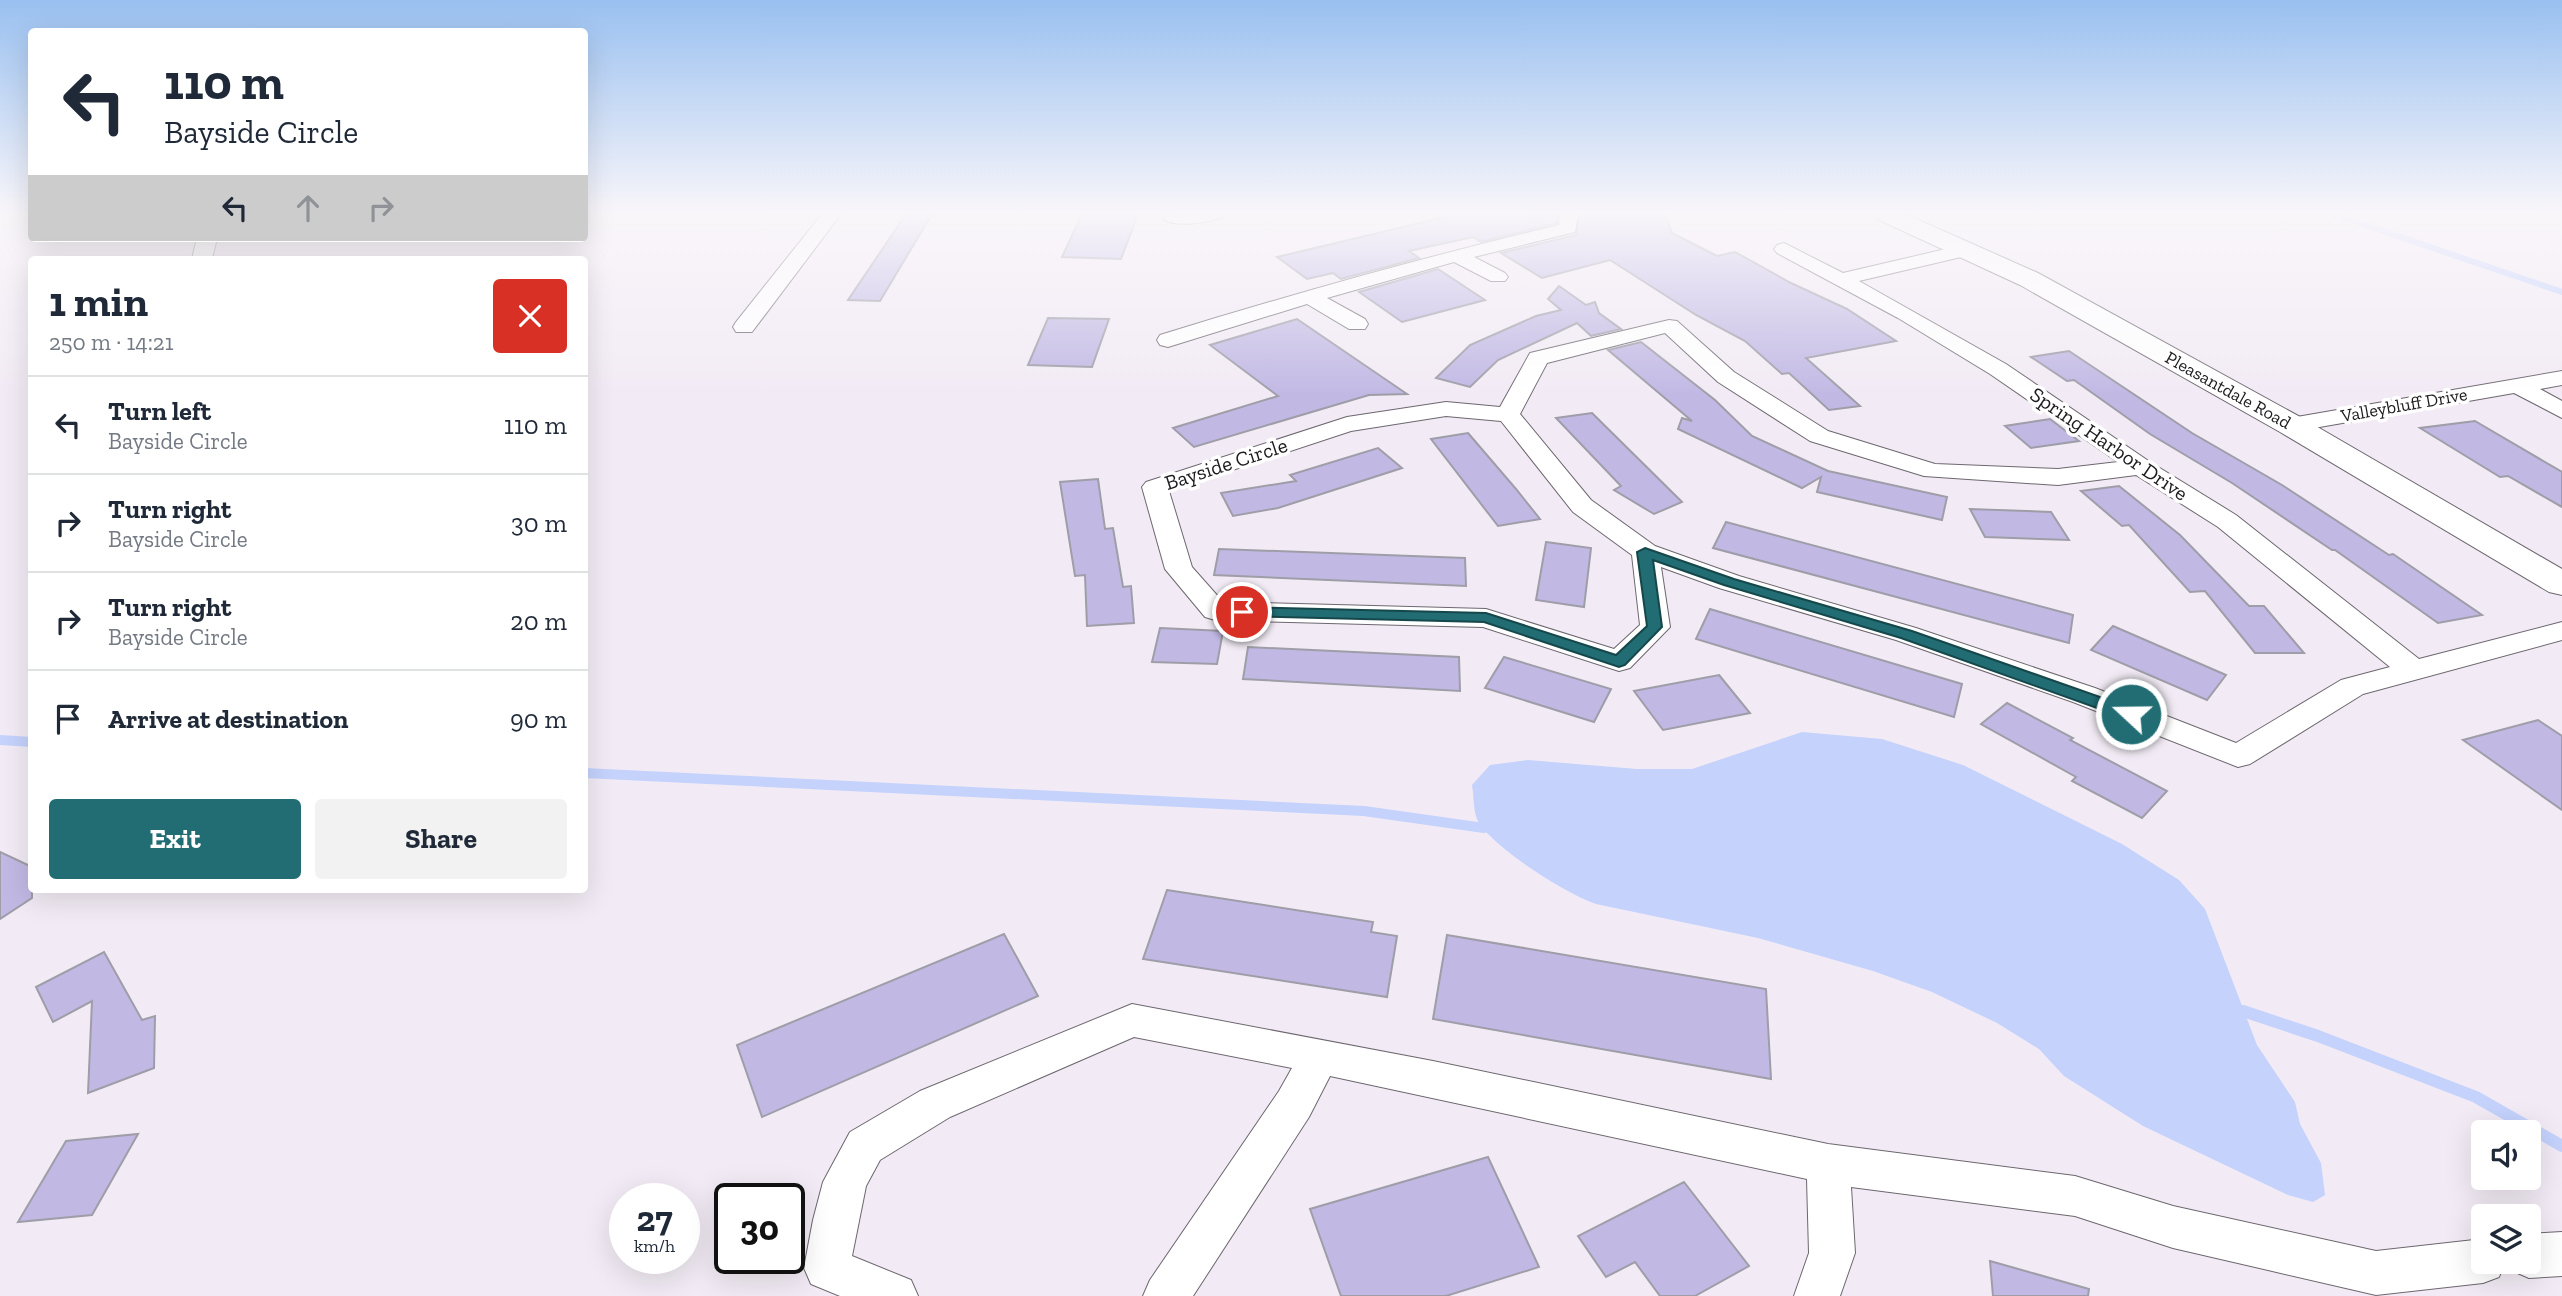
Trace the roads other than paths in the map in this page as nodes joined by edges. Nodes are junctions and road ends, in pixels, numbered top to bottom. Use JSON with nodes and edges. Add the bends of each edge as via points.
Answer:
{"nodes":[{"id":1,"x":785,"y":274,"type":"edge"},
{"id":2,"x":1391,"y":274,"type":"edge"},
{"id":3,"x":1491,"y":274,"type":"edge"},
{"id":4,"x":1833,"y":274,"type":"edge"},
{"id":5,"x":1861,"y":274,"type":"edge"},
{"id":6,"x":2019,"y":274,"type":"edge"},
{"id":7,"x":1498,"y":278,"type":"dead end"},
{"id":8,"x":1842,"y":279,"type":"junction"},
{"id":9,"x":1308,"y":296,"type":"junction"},
{"id":10,"x":1357,"y":324,"type":"dead end"},
{"id":11,"x":744,"y":327,"type":"dead end"},
{"id":12,"x":1168,"y":340,"type":"dead end"},
{"id":13,"x":2562,"y":378,"type":"edge"},
{"id":14,"x":2516,"y":385,"type":"junction"},
{"id":15,"x":2562,"y":411,"type":"edge"},
{"id":16,"x":1508,"y":415,"type":"junction"},
{"id":17,"x":2291,"y":425,"type":"junction"},
{"id":18,"x":2141,"y":467,"type":"junction"},
{"id":19,"x":1645,"y":552,"type":"junction"},
{"id":20,"x":2562,"y":584,"type":"edge"},
{"id":21,"x":2562,"y":631,"type":"edge"},
{"id":22,"x":2413,"y":670,"type":"junction"},
{"id":23,"x":1320,"y":1056,"type":"junction"},
{"id":24,"x":1828,"y":1164,"type":"junction"},
{"id":25,"x":2562,"y":1254,"type":"edge"},
{"id":26,"x":2541,"y":1255,"type":"edge"},
{"id":27,"x":2471,"y":1264,"type":"edge"},
{"id":28,"x":2381,"y":1285,"type":"edge"},
{"id":29,"x":894,"y":1296,"type":"edge"},
{"id":30,"x":1166,"y":1296,"type":"edge"},
{"id":31,"x":1816,"y":1296,"type":"edge"}],
"edges":[{"from":1,"to":11,"type":"street"},
{"from":2,"to":9,"type":"street"},
{"from":3,"to":7,"type":"street"},
{"from":4,"to":8,"type":"street","name":"Spring Harbor Drive"},
{"from":5,"to":8,"type":"street"},
{"from":6,"to":17,"type":"main road","name":"Pleasantdale Road"},
{"from":8,"to":18,"type":"street","name":"Spring Harbor Drive","via":[[1998,369]]},
{"from":9,"to":10,"type":"street"},
{"from":9,"to":12,"type":"street"},
{"from":13,"to":14,"type":"street","name":"Valleybluff Drive"},
{"from":14,"to":15,"type":"street"},
{"from":14,"to":17,"type":"street","name":"Valleybluff Drive"},
{"from":16,"to":18,"type":"street","via":[[1538,358],[1669,326],[1726,377],[1819,436],[1933,471],[2058,477]]},
{"from":16,"to":19,"type":"street","via":[[1582,506]]},
{"from":16,"to":19,"type":"street","name":"Bayside Circle","via":[[1446,409],[1347,425],[1155,487],[1179,569],[1215,611],[1486,618],[1619,662],[1655,627]]},
{"from":17,"to":20,"type":"main road","name":"Pleasantdale Road"},
{"from":18,"to":22,"type":"street","name":"Spring Harbor Drive","via":[[2227,521]]},
{"from":19,"to":22,"type":"street","via":[[1906,634],[2238,756],[2352,687]]},
{"from":21,"to":22,"type":"street"},
{"from":23,"to":24,"type":"street"},
{"from":23,"to":29,"type":"street","via":[[1132,1020],[935,1104],[865,1146],[845,1182],[835,1220],[827,1268]]},
{"from":23,"to":30,"type":"street","via":[[1294,1104]]},
{"from":24,"to":28,"type":"street","via":[[2075,1196]]},
{"from":24,"to":31,"type":"street","via":[[1832,1253]]},
{"from":25,"to":26,"type":"street"},
{"from":27,"to":28,"type":"street"}]}
